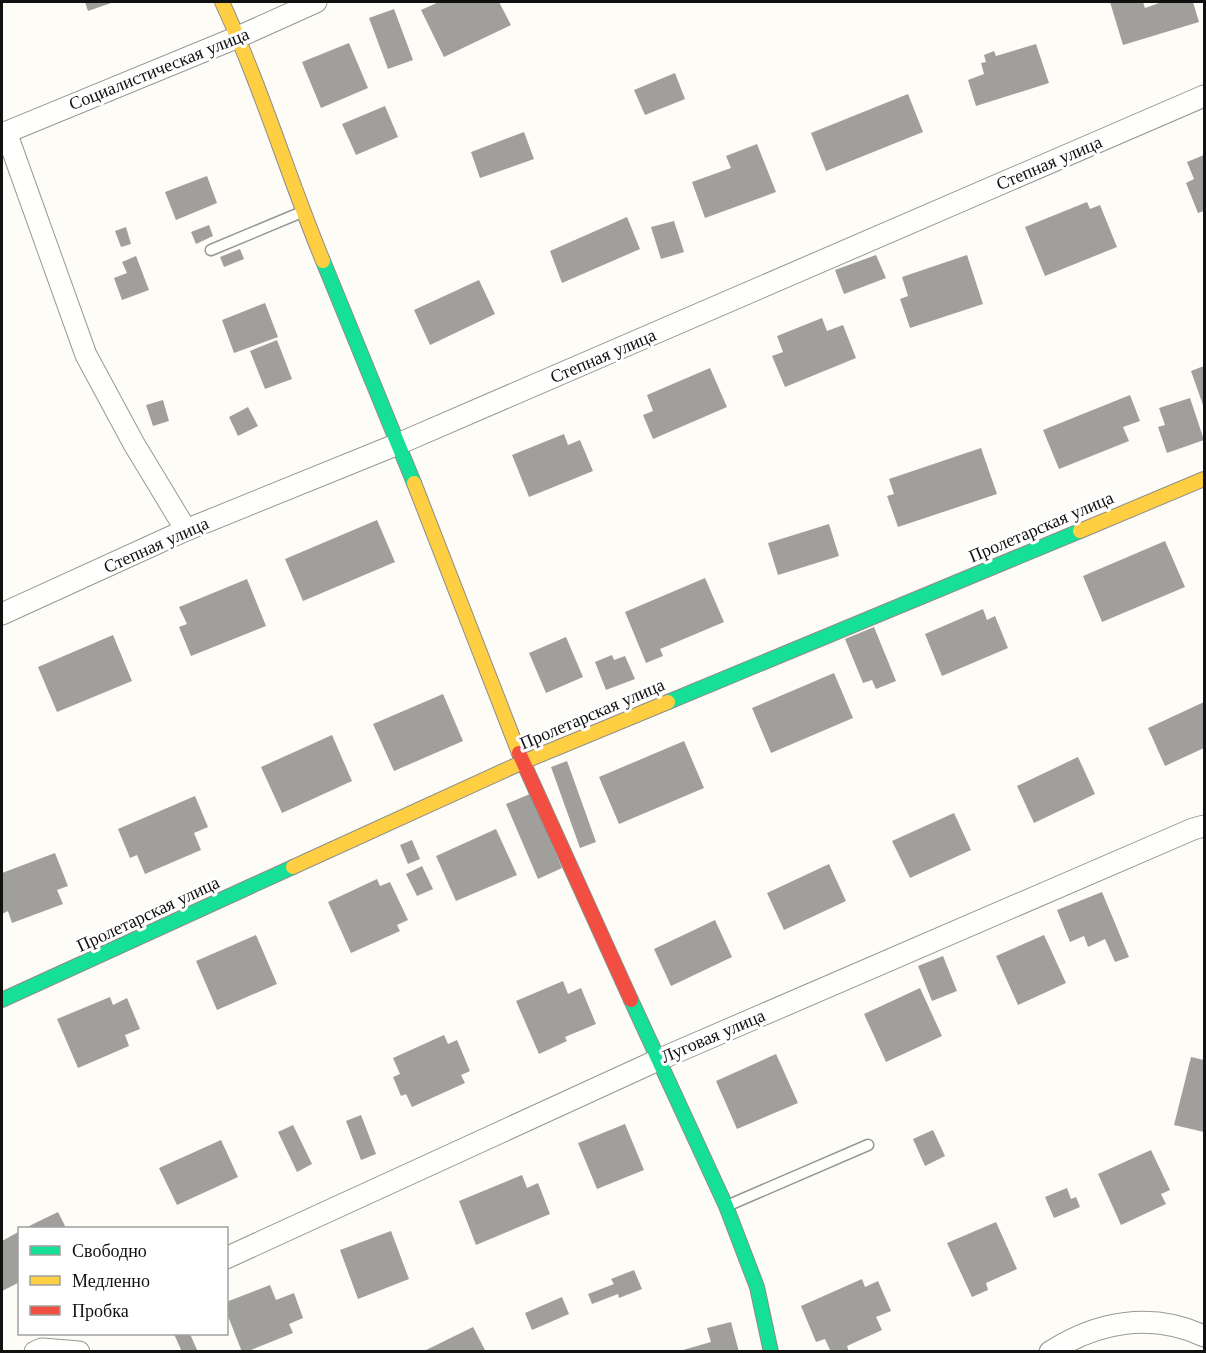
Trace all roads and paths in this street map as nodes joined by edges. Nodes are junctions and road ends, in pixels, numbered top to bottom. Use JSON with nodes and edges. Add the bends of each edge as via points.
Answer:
{"nodes":[{"id":1,"x":222,"y":2,"type":"edge"},
{"id":2,"x":316,"y":2,"type":"edge"},
{"id":3,"x":238,"y":38,"type":"junction"},
{"id":4,"x":1204,"y":96,"type":"edge"},
{"id":5,"x":4,"y":130,"type":"edge"},
{"id":6,"x":303,"y":212,"type":"junction"},
{"id":7,"x":211,"y":250,"type":"dead end"},
{"id":8,"x":398,"y":444,"type":"junction"},
{"id":9,"x":1204,"y":479,"type":"edge"},
{"id":10,"x":186,"y":530,"type":"junction"},
{"id":11,"x":2,"y":614,"type":"edge"},
{"id":12,"x":523,"y":762,"type":"junction"},
{"id":13,"x":1204,"y":826,"type":"edge"},
{"id":14,"x":2,"y":1000,"type":"edge"},
{"id":15,"x":658,"y":1060,"type":"junction"},
{"id":16,"x":868,"y":1145,"type":"dead end"},
{"id":17,"x":726,"y":1206,"type":"junction"},
{"id":18,"x":228,"y":1257,"type":"edge"},
{"id":19,"x":69,"y":1335,"type":"edge"},
{"id":20,"x":1204,"y":1336,"type":"edge"},
{"id":21,"x":38,"y":1350,"type":"edge"},
{"id":22,"x":79,"y":1352,"type":"edge"},
{"id":23,"x":771,"y":1352,"type":"edge"},
{"id":24,"x":1050,"y":1352,"type":"edge"}],
"edges":[{"from":1,"to":3,"type":"street"},
{"from":2,"to":3,"type":"street","name":"Социалистическая улица"},
{"from":3,"to":5,"type":"street","name":"Социалистическая улица"},
{"from":3,"to":6,"type":"street"},
{"from":4,"to":8,"type":"street","name":"Степная улица"},
{"from":5,"to":10,"type":"street","via":[[86,355]]},
{"from":6,"to":7,"type":"lane"},
{"from":6,"to":8,"type":"street"},
{"from":8,"to":10,"type":"street","name":"Степная улица"},
{"from":8,"to":12,"type":"street"},
{"from":9,"to":12,"type":"street","name":"Пролетарская улица"},
{"from":10,"to":11,"type":"street","name":"Степная улица"},
{"from":12,"to":14,"type":"street","name":"Пролетарская улица"},
{"from":12,"to":15,"type":"street"},
{"from":13,"to":15,"type":"street","name":"Луговая улица"},
{"from":15,"to":17,"type":"street"},
{"from":15,"to":18,"type":"street","name":"Луговая улица"},
{"from":16,"to":17,"type":"lane"},
{"from":17,"to":23,"type":"street","via":[[757,1287]]},
{"from":19,"to":21,"type":"street"},
{"from":20,"to":24,"type":"street","via":[[1168,1324],[1125,1323],[1084,1334]]},
{"from":21,"to":22,"type":"street"}]}
